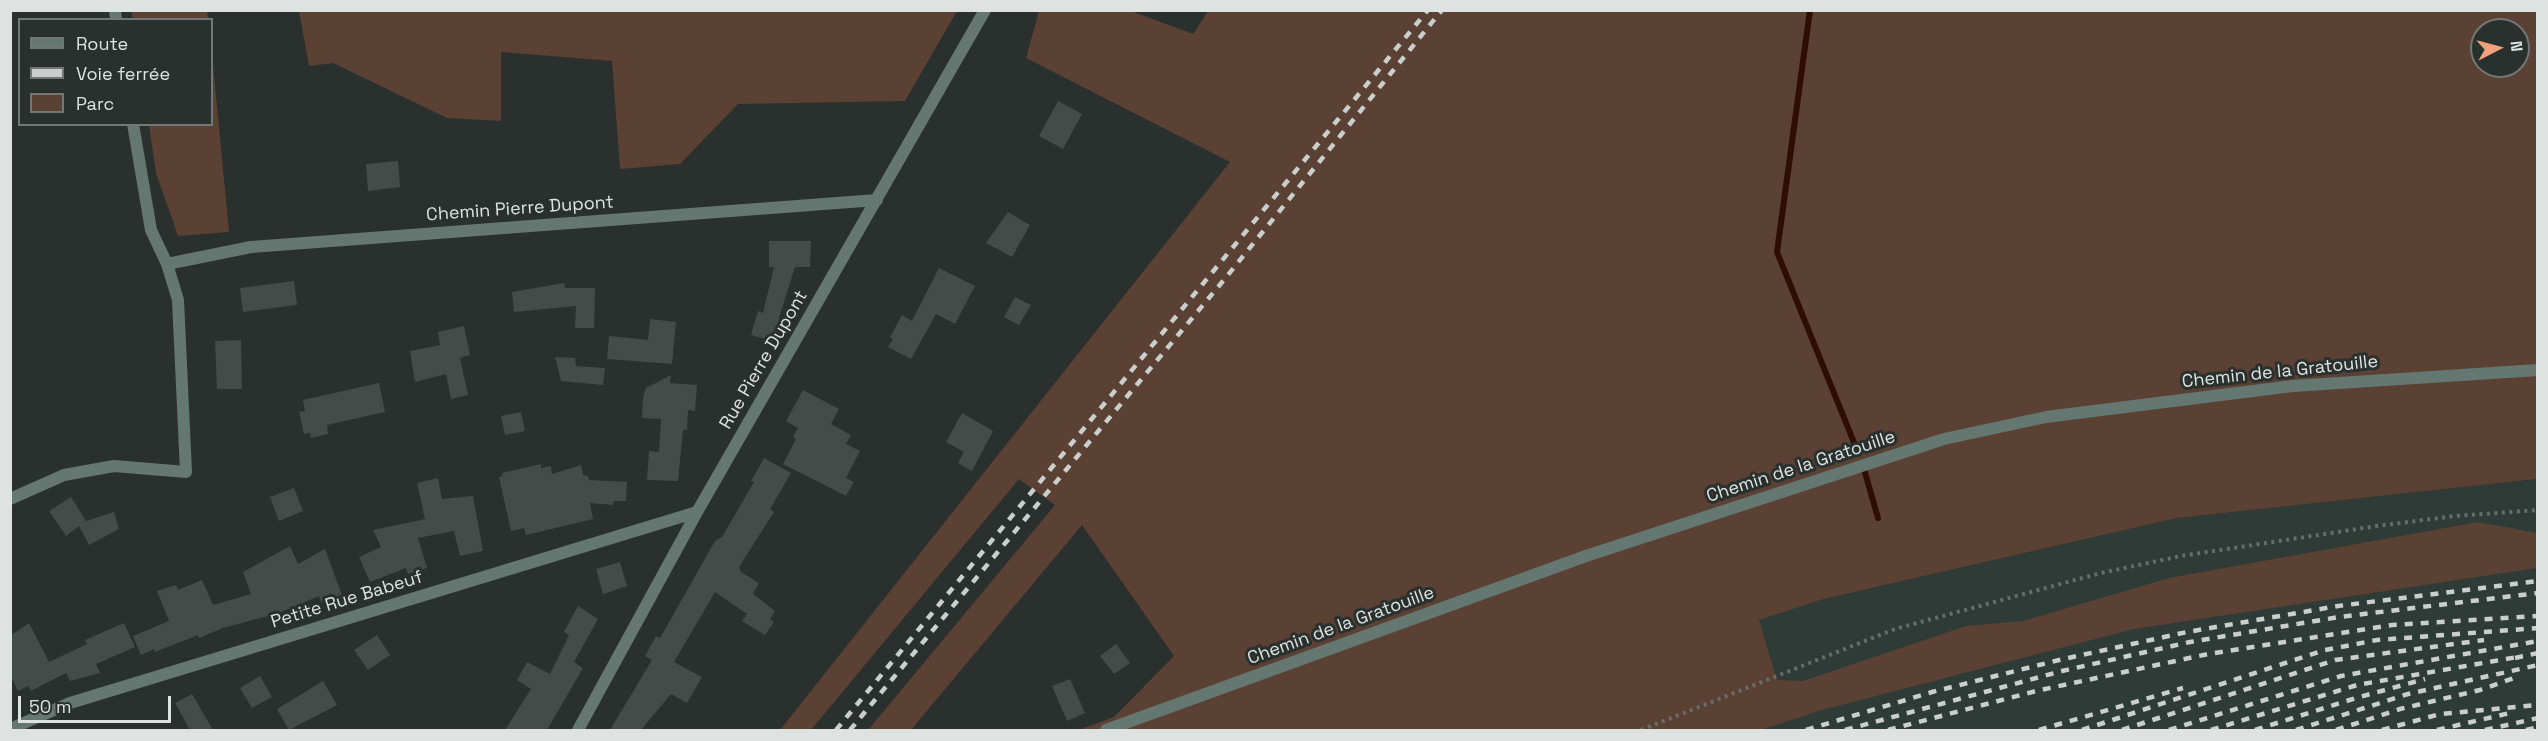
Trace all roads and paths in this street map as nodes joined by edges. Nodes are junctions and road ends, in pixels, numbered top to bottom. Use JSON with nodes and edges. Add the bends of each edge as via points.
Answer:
{"nodes":[{"id":1,"x":985,"y":10,"type":"edge"},
{"id":2,"x":133,"y":126,"type":"edge"},
{"id":3,"x":877,"y":200,"type":"junction"},
{"id":4,"x":167,"y":264,"type":"junction"},
{"id":5,"x":2538,"y":370,"type":"edge"},
{"id":6,"x":10,"y":499,"type":"edge"},
{"id":7,"x":2538,"y":510,"type":"edge"},
{"id":8,"x":697,"y":512,"type":"junction"},
{"id":9,"x":10,"y":729,"type":"edge"},
{"id":10,"x":578,"y":730,"type":"edge"},
{"id":11,"x":1106,"y":730,"type":"edge"},
{"id":12,"x":1641,"y":730,"type":"edge"}],
"edges":[{"from":1,"to":3,"type":"street","name":"Rue Pierre Dupont"},
{"from":2,"to":4,"type":"street","via":[[151,230]]},
{"from":3,"to":4,"type":"street","name":"Chemin Pierre Dupont","via":[[251,247]]},
{"from":3,"to":8,"type":"street","name":"Rue Pierre Dupont"},
{"from":4,"to":6,"type":"street","via":[[178,300],[186,472],[114,466],[64,475]]},
{"from":5,"to":11,"type":"street","name":"Chemin de la Gratouille","via":[[2293,386],[2046,417],[1944,439],[1586,556]]},
{"from":7,"to":12,"type":"path","via":[[2376,526],[2181,556],[2101,573],[1895,629]]},
{"from":8,"to":9,"type":"street","name":"Petite Rue Babeuf","via":[[70,704]]},
{"from":8,"to":10,"type":"street","name":"Rue Pierre Dupont"}]}
